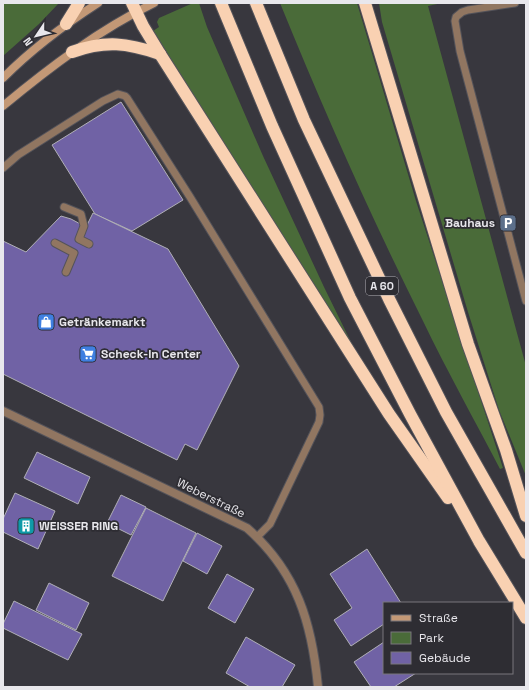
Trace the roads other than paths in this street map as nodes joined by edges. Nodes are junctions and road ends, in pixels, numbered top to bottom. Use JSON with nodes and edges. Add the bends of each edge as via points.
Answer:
{"nodes":[{"id":1,"x":79,"y":3,"type":"edge"},
{"id":2,"x":98,"y":3,"type":"edge"},
{"id":3,"x":154,"y":3,"type":"edge"},
{"id":4,"x":221,"y":3,"type":"edge"},
{"id":5,"x":365,"y":3,"type":"edge"},
{"id":6,"x":372,"y":3,"type":"edge"},
{"id":7,"x":515,"y":3,"type":"edge"},
{"id":8,"x":257,"y":6,"type":"edge"},
{"id":9,"x":134,"y":8,"type":"edge"},
{"id":10,"x":66,"y":24,"type":"junction"},
{"id":11,"x":376,"y":34,"type":"junction"},
{"id":12,"x":72,"y":52,"type":"junction"},
{"id":13,"x":160,"y":54,"type":"junction"},
{"id":14,"x":3,"y":78,"type":"edge"},
{"id":15,"x":3,"y":106,"type":"edge"},
{"id":16,"x":3,"y":168,"type":"edge"},
{"id":17,"x":64,"y":207,"type":"dead end"},
{"id":18,"x":56,"y":243,"type":"dead end"},
{"id":19,"x":89,"y":244,"type":"dead end"},
{"id":20,"x":66,"y":272,"type":"dead end"},
{"id":21,"x":526,"y":301,"type":"edge"},
{"id":22,"x":3,"y":411,"type":"edge"},
{"id":23,"x":526,"y":516,"type":"edge"},
{"id":24,"x":257,"y":537,"type":"junction"},
{"id":25,"x":479,"y":541,"type":"junction"},
{"id":26,"x":526,"y":553,"type":"edge"},
{"id":27,"x":526,"y":618,"type":"edge"},
{"id":28,"x":318,"y":687,"type":"edge"}],
"edges":[{"from":1,"to":10,"type":"highway"},
{"from":2,"to":10,"type":"street"},
{"from":3,"to":9,"type":"street"},
{"from":4,"to":25,"type":"highway","number":"A 60","via":[[275,133],[350,298]]},
{"from":5,"to":11,"type":"highway"},
{"from":6,"to":11,"type":"highway"},
{"from":7,"to":21,"type":"lane","via":[[468,10],[456,17],[455,21],[460,51]]},
{"from":8,"to":26,"type":"highway","number":"A 60","via":[[304,120],[389,299],[446,412]]},
{"from":9,"to":12,"type":"street"},
{"from":9,"to":13,"type":"highway"},
{"from":10,"to":14,"type":"street"},
{"from":11,"to":23,"type":"highway","via":[[468,344],[506,450]]},
{"from":12,"to":13,"type":"highway","via":[[110,43]]},
{"from":12,"to":15,"type":"street"},
{"from":13,"to":25,"type":"highway","via":[[389,414]]},
{"from":16,"to":24,"type":"lane","via":[[18,155],[103,101],[118,94],[127,98],[319,407],[319,422],[270,524]]},
{"from":17,"to":19,"type":"lane","via":[[81,214],[84,226],[79,239]]},
{"from":18,"to":20,"type":"lane","via":[[74,253]]},
{"from":22,"to":24,"type":"street","name":"Weberstraße","via":[[247,528]]},
{"from":24,"to":28,"type":"street","name":"Weberstraße","via":[[279,562],[294,587],[312,642]]},
{"from":25,"to":27,"type":"highway","number":"A 60"}]}
